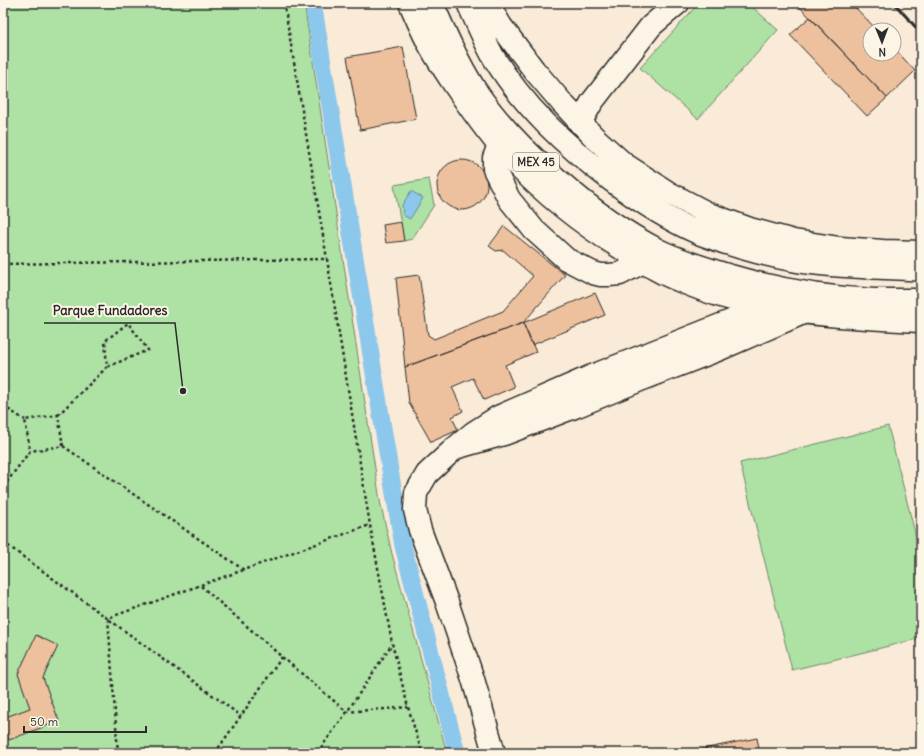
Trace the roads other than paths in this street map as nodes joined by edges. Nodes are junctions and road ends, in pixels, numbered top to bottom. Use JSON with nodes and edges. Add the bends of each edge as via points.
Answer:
{"nodes":[{"id":1,"x":410,"y":3,"type":"edge"},
{"id":2,"x":432,"y":3,"type":"edge"},
{"id":3,"x":468,"y":3,"type":"edge"},
{"id":4,"x":488,"y":3,"type":"edge"},
{"id":5,"x":678,"y":3,"type":"edge"},
{"id":6,"x":580,"y":123,"type":"junction"},
{"id":7,"x":499,"y":145,"type":"junction"},
{"id":8,"x":535,"y":183,"type":"junction"},
{"id":9,"x":509,"y":199,"type":"junction"},
{"id":10,"x":921,"y":252,"type":"edge"},
{"id":11,"x":643,"y":262,"type":"junction"},
{"id":12,"x":921,"y":270,"type":"edge"},
{"id":13,"x":921,"y":300,"type":"edge"},
{"id":14,"x":766,"y":307,"type":"junction"},
{"id":15,"x":803,"y":313,"type":"junction"},
{"id":16,"x":921,"y":321,"type":"edge"},
{"id":17,"x":686,"y":339,"type":"junction"},
{"id":18,"x":694,"y":359,"type":"junction"},
{"id":19,"x":612,"y":368,"type":"junction"},
{"id":20,"x":621,"y":388,"type":"junction"},
{"id":21,"x":541,"y":409,"type":"junction"},
{"id":22,"x":494,"y":753,"type":"edge"}],
"edges":[{"from":1,"to":7,"type":"main road","via":[[429,45],[480,122]]},
{"from":2,"to":13,"type":"main road","number":"MEX 45","via":[[452,48],[476,91],[498,121],[537,162],[574,195],[618,227],[660,251],[695,266],[753,283],[834,296],[874,300]]},
{"from":3,"to":12,"type":"main road","number":"MEX 45","via":[[494,57],[535,113],[567,145],[628,193],[664,216],[736,246],[798,261],[833,266]]},
{"from":4,"to":6,"type":"main road","via":[[501,26],[534,70]]},
{"from":5,"to":6,"type":"main road","via":[[651,26],[592,102]]},
{"from":6,"to":10,"type":"main road","via":[[624,164],[669,193],[709,214],[794,241],[840,248]]},
{"from":7,"to":8,"type":"main road"},
{"from":7,"to":9,"type":"main road","via":[[494,158],[494,169]]},
{"from":8,"to":9,"type":"main road"},
{"from":8,"to":11,"type":"main road","via":[[601,236]]},
{"from":9,"to":11,"type":"main road","via":[[534,230],[566,259],[593,273],[620,274]]},
{"from":11,"to":14,"type":"main road","via":[[706,291]]},
{"from":14,"to":15,"type":"main road"},
{"from":14,"to":17,"type":"main road"},
{"from":15,"to":16,"type":"main road"},
{"from":15,"to":18,"type":"main road"},
{"from":17,"to":18,"type":"main road"},
{"from":17,"to":19,"type":"main road"},
{"from":18,"to":20,"type":"main road"},
{"from":19,"to":20,"type":"main road"},
{"from":19,"to":21,"type":"main road"},
{"from":20,"to":21,"type":"main road"},
{"from":21,"to":22,"type":"main road","via":[[498,417],[473,433],[427,474],[416,493],[415,510],[420,530],[473,679]]}]}
